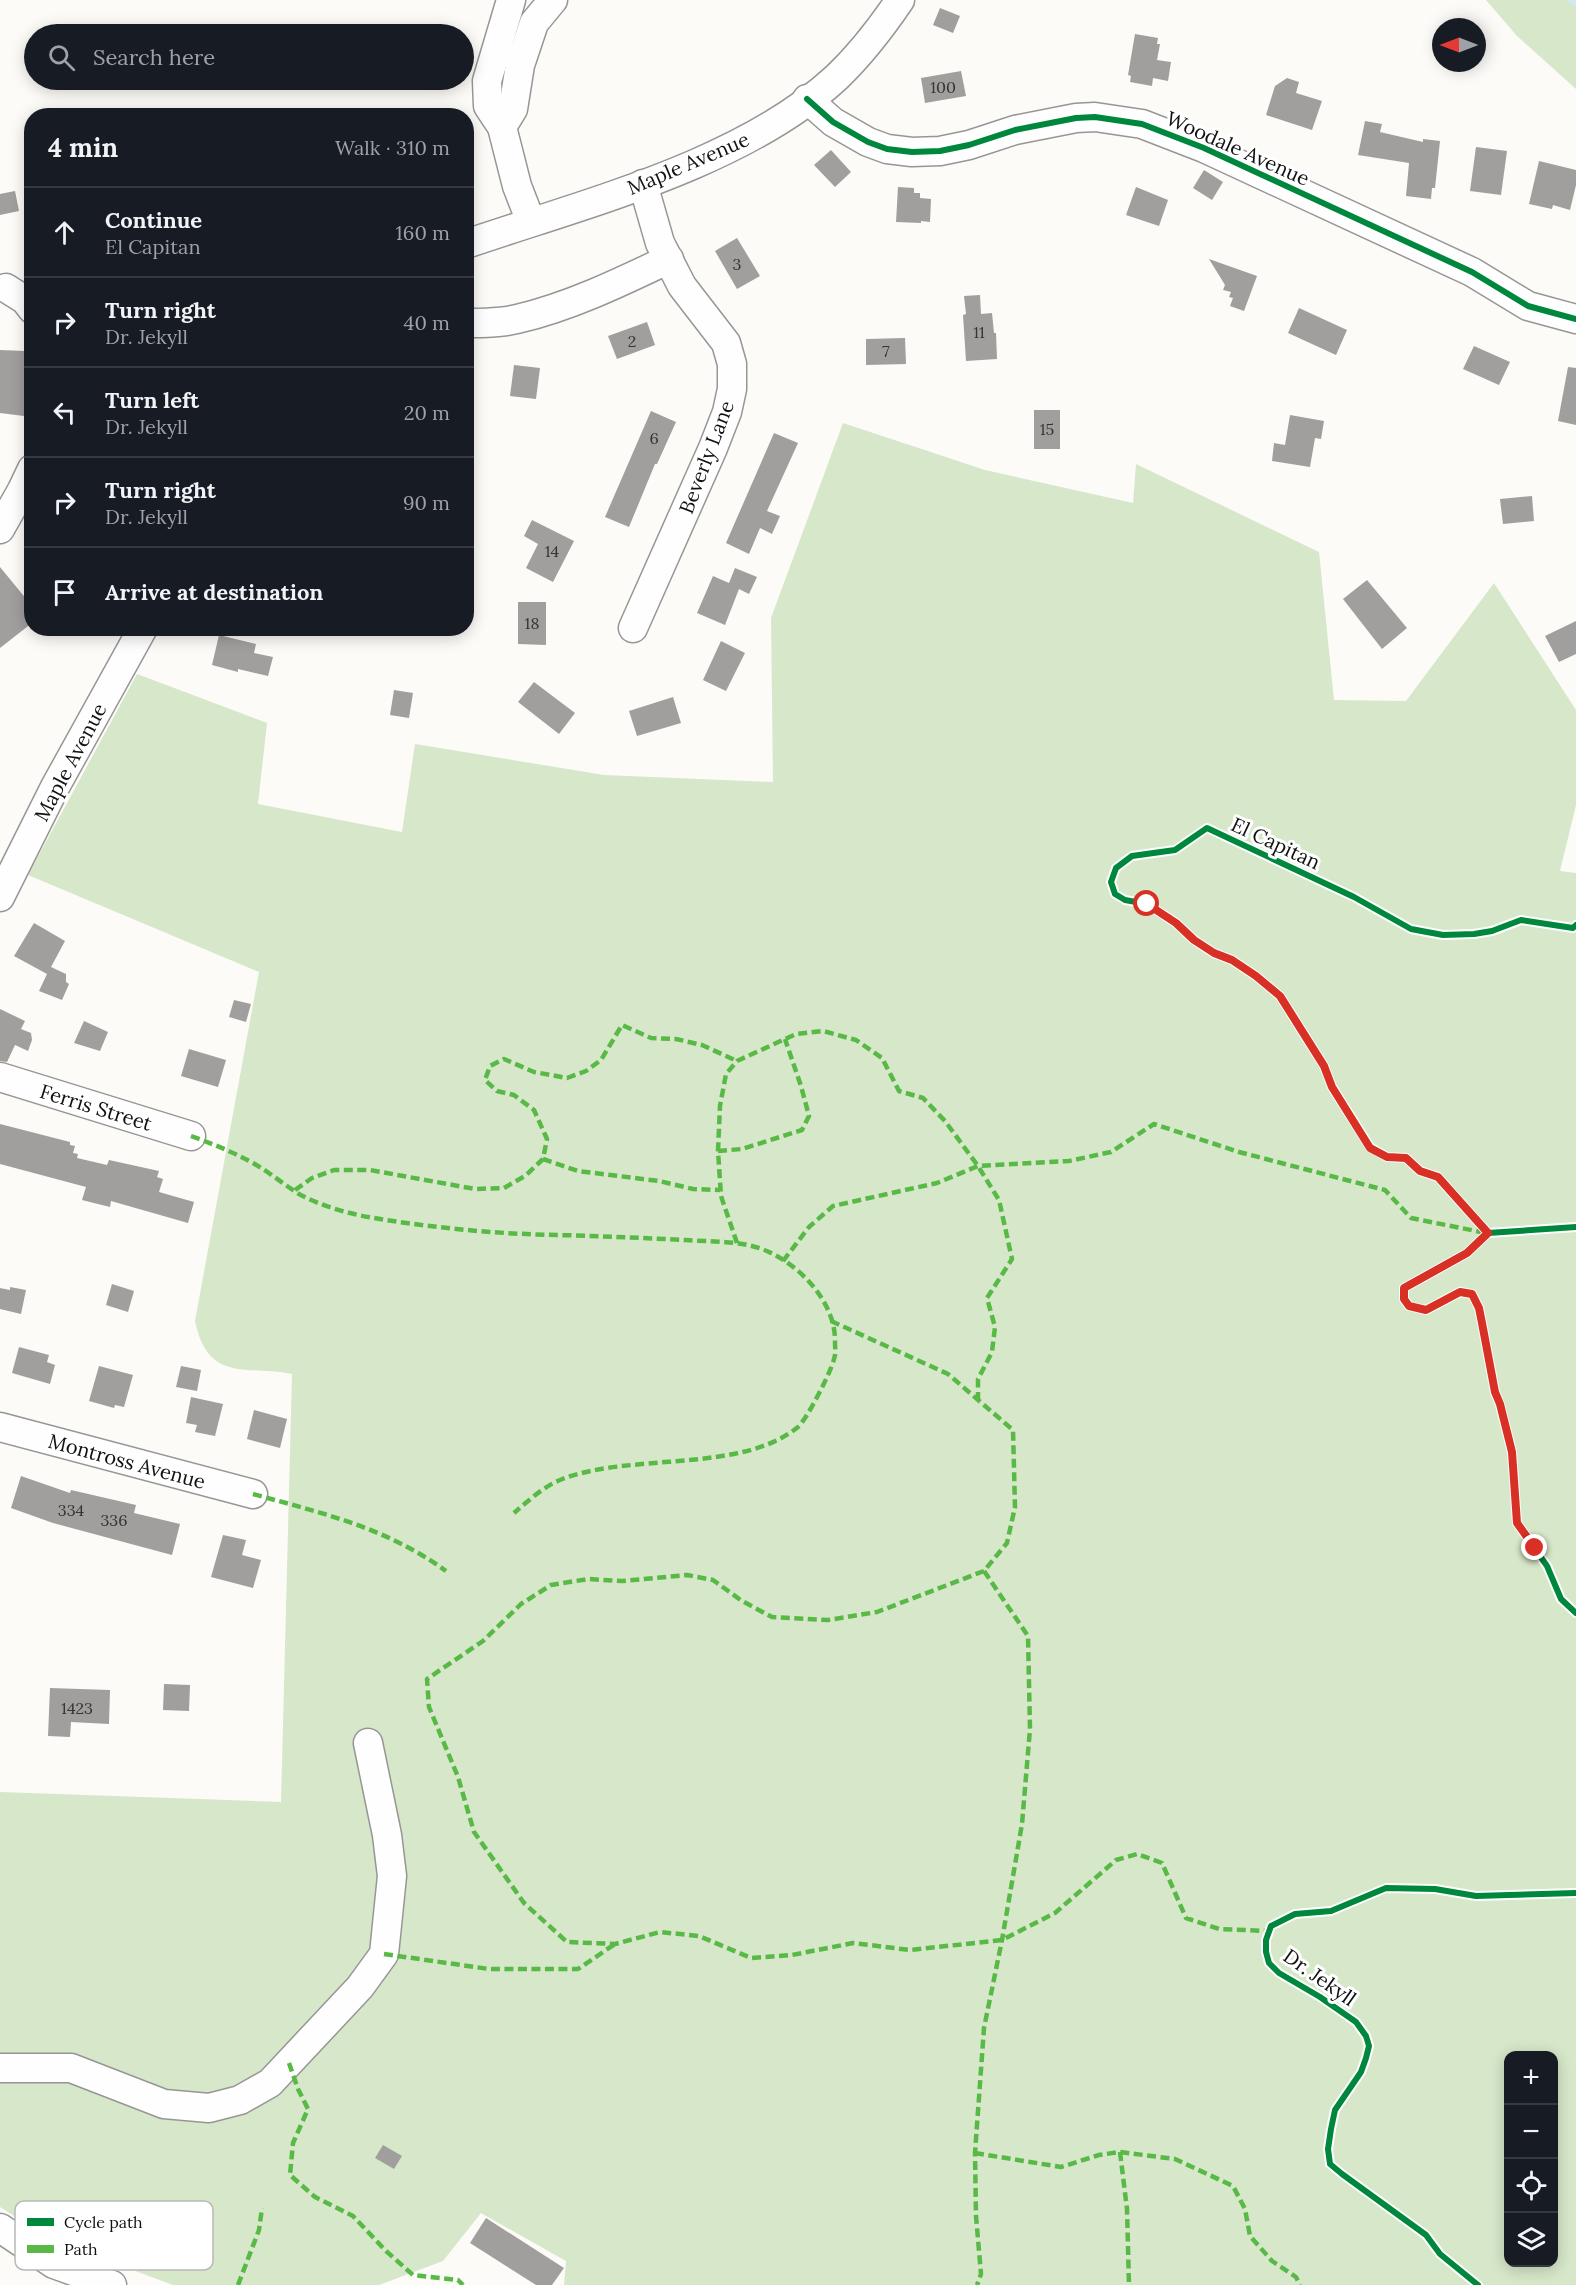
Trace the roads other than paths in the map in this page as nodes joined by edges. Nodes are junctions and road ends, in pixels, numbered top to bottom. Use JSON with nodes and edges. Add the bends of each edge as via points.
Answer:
{"nodes":[{"id":1,"x":511,"y":0,"type":"edge"},
{"id":2,"x":553,"y":0,"type":"edge"},
{"id":3,"x":900,"y":0,"type":"edge"},
{"id":4,"x":807,"y":99,"type":"junction"},
{"id":5,"x":502,"y":127,"type":"junction"},
{"id":6,"x":643,"y":184,"type":"junction"},
{"id":7,"x":531,"y":222,"type":"junction"},
{"id":8,"x":474,"y":241,"type":"edge"},
{"id":9,"x":669,"y":260,"type":"junction"},
{"id":10,"x":6,"y":288,"type":"dead end"},
{"id":11,"x":24,"y":299,"type":"edge"},
{"id":12,"x":1576,"y":320,"type":"edge"},
{"id":13,"x":474,"y":323,"type":"edge"},
{"id":14,"x":24,"y":486,"type":"edge"},
{"id":15,"x":0,"y":529,"type":"edge"},
{"id":16,"x":633,"y":628,"type":"dead end"},
{"id":17,"x":139,"y":636,"type":"edge"},
{"id":18,"x":0,"y":897,"type":"edge"},
{"id":19,"x":0,"y":1077,"type":"edge"},
{"id":20,"x":191,"y":1137,"type":"dead end"},
{"id":21,"x":0,"y":1427,"type":"edge"},
{"id":22,"x":253,"y":1494,"type":"dead end"},
{"id":23,"x":368,"y":1743,"type":"dead end"},
{"id":24,"x":0,"y":2068,"type":"edge"},
{"id":25,"x":0,"y":2228,"type":"edge"},
{"id":26,"x":15,"y":2238,"type":"edge"},
{"id":27,"x":71,"y":2270,"type":"edge"},
{"id":28,"x":112,"y":2285,"type":"edge"}],
"edges":[{"from":1,"to":5,"type":"street","via":[[487,81],[488,106]]},
{"from":2,"to":5,"type":"street","via":[[534,23],[520,65],[513,109]]},
{"from":3,"to":4,"type":"street","name":"Maple Avenue","via":[[878,33],[843,70]]},
{"from":4,"to":6,"type":"street","name":"Maple Avenue","via":[[739,144]]},
{"from":4,"to":12,"type":"street","name":"Woodale Avenue","via":[[833,122],[868,142],[912,152],[969,145],[1015,130],[1076,118],[1142,124],[1204,148],[1472,272],[1528,306]]},
{"from":5,"to":7,"type":"street"},
{"from":6,"to":7,"type":"street","name":"Maple Avenue"},
{"from":6,"to":9,"type":"street","name":"Beverly Lane","via":[[660,243]]},
{"from":7,"to":8,"type":"street","name":"Maple Avenue"},
{"from":9,"to":13,"type":"street","via":[[548,310],[515,320]]},
{"from":9,"to":16,"type":"street","name":"Beverly Lane","via":[[682,286],[726,343],[732,364],[732,389],[713,448]]},
{"from":10,"to":11,"type":"street"},
{"from":14,"to":15,"type":"street"},
{"from":17,"to":18,"type":"street","name":"Maple Avenue","via":[[60,777]]},
{"from":19,"to":20,"type":"street","name":"Ferris Street"},
{"from":21,"to":22,"type":"street","name":"Montross Avenue"},
{"from":23,"to":24,"type":"street","via":[[392,1876],[384,1954],[360,1987],[270,2083],[240,2100],[209,2108],[164,2104],[71,2068]]},
{"from":25,"to":26,"type":"street"},
{"from":27,"to":28,"type":"street"}]}
